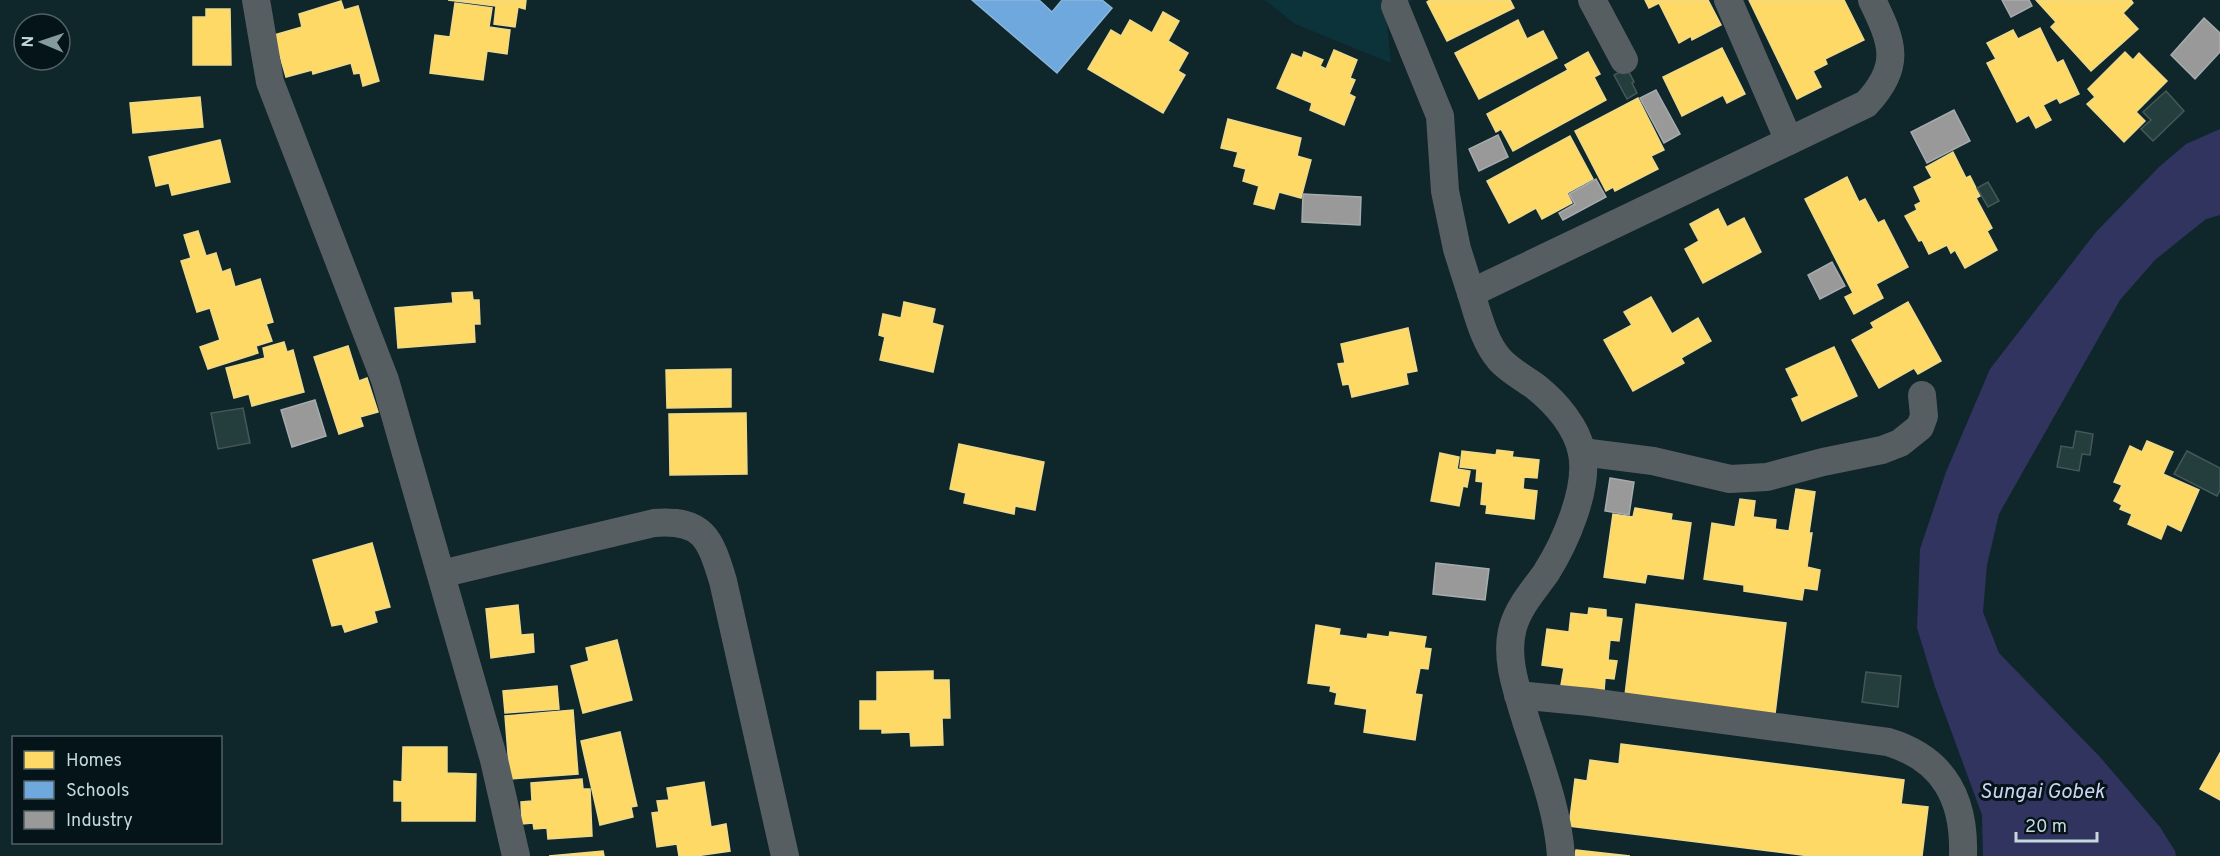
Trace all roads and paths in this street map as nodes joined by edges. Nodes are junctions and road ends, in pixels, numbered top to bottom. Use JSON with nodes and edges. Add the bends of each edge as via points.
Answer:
{"nodes":[{"id":1,"x":255,"y":0,"type":"edge"},
{"id":2,"x":1592,"y":0,"type":"edge"},
{"id":3,"x":1728,"y":0,"type":"edge"},
{"id":4,"x":1872,"y":0,"type":"edge"},
{"id":5,"x":1395,"y":6,"type":"dead end"},
{"id":6,"x":1624,"y":60,"type":"dead end"},
{"id":7,"x":1789,"y":141,"type":"junction"},
{"id":8,"x":1471,"y":293,"type":"junction"},
{"id":9,"x":1922,"y":395,"type":"dead end"},
{"id":10,"x":1582,"y":452,"type":"junction"},
{"id":11,"x":441,"y":574,"type":"junction"},
{"id":12,"x":1518,"y":695,"type":"junction"},
{"id":13,"x":516,"y":856,"type":"edge"},
{"id":14,"x":785,"y":856,"type":"edge"},
{"id":15,"x":1561,"y":856,"type":"edge"},
{"id":16,"x":1963,"y":856,"type":"edge"}],
"edges":[{"from":1,"to":11,"type":"street","via":[[270,82],[385,380]]},
{"from":2,"to":6,"type":"street"},
{"from":3,"to":7,"type":"street"},
{"from":4,"to":7,"type":"street","via":[[1886,29],[1890,53],[1888,74],[1881,89],[1866,104]]},
{"from":5,"to":8,"type":"street","via":[[1440,116],[1445,191]]},
{"from":7,"to":8,"type":"street"},
{"from":8,"to":10,"type":"street","via":[[1492,349],[1550,400],[1573,427]]},
{"from":9,"to":10,"type":"street","via":[[1924,416],[1920,427],[1900,443],[1767,477],[1730,479],[1653,461]]},
{"from":10,"to":12,"type":"street","via":[[1582,477],[1567,532],[1513,627],[1511,659]]},
{"from":11,"to":13,"type":"street","via":[[494,760]]},
{"from":11,"to":14,"type":"street","via":[[654,523],[683,523],[696,528],[708,540],[723,580]]},
{"from":12,"to":15,"type":"street","via":[[1557,823]]},
{"from":12,"to":16,"type":"street","via":[[1888,742],[1909,748],[1929,761],[1953,796],[1961,817]]}]}
